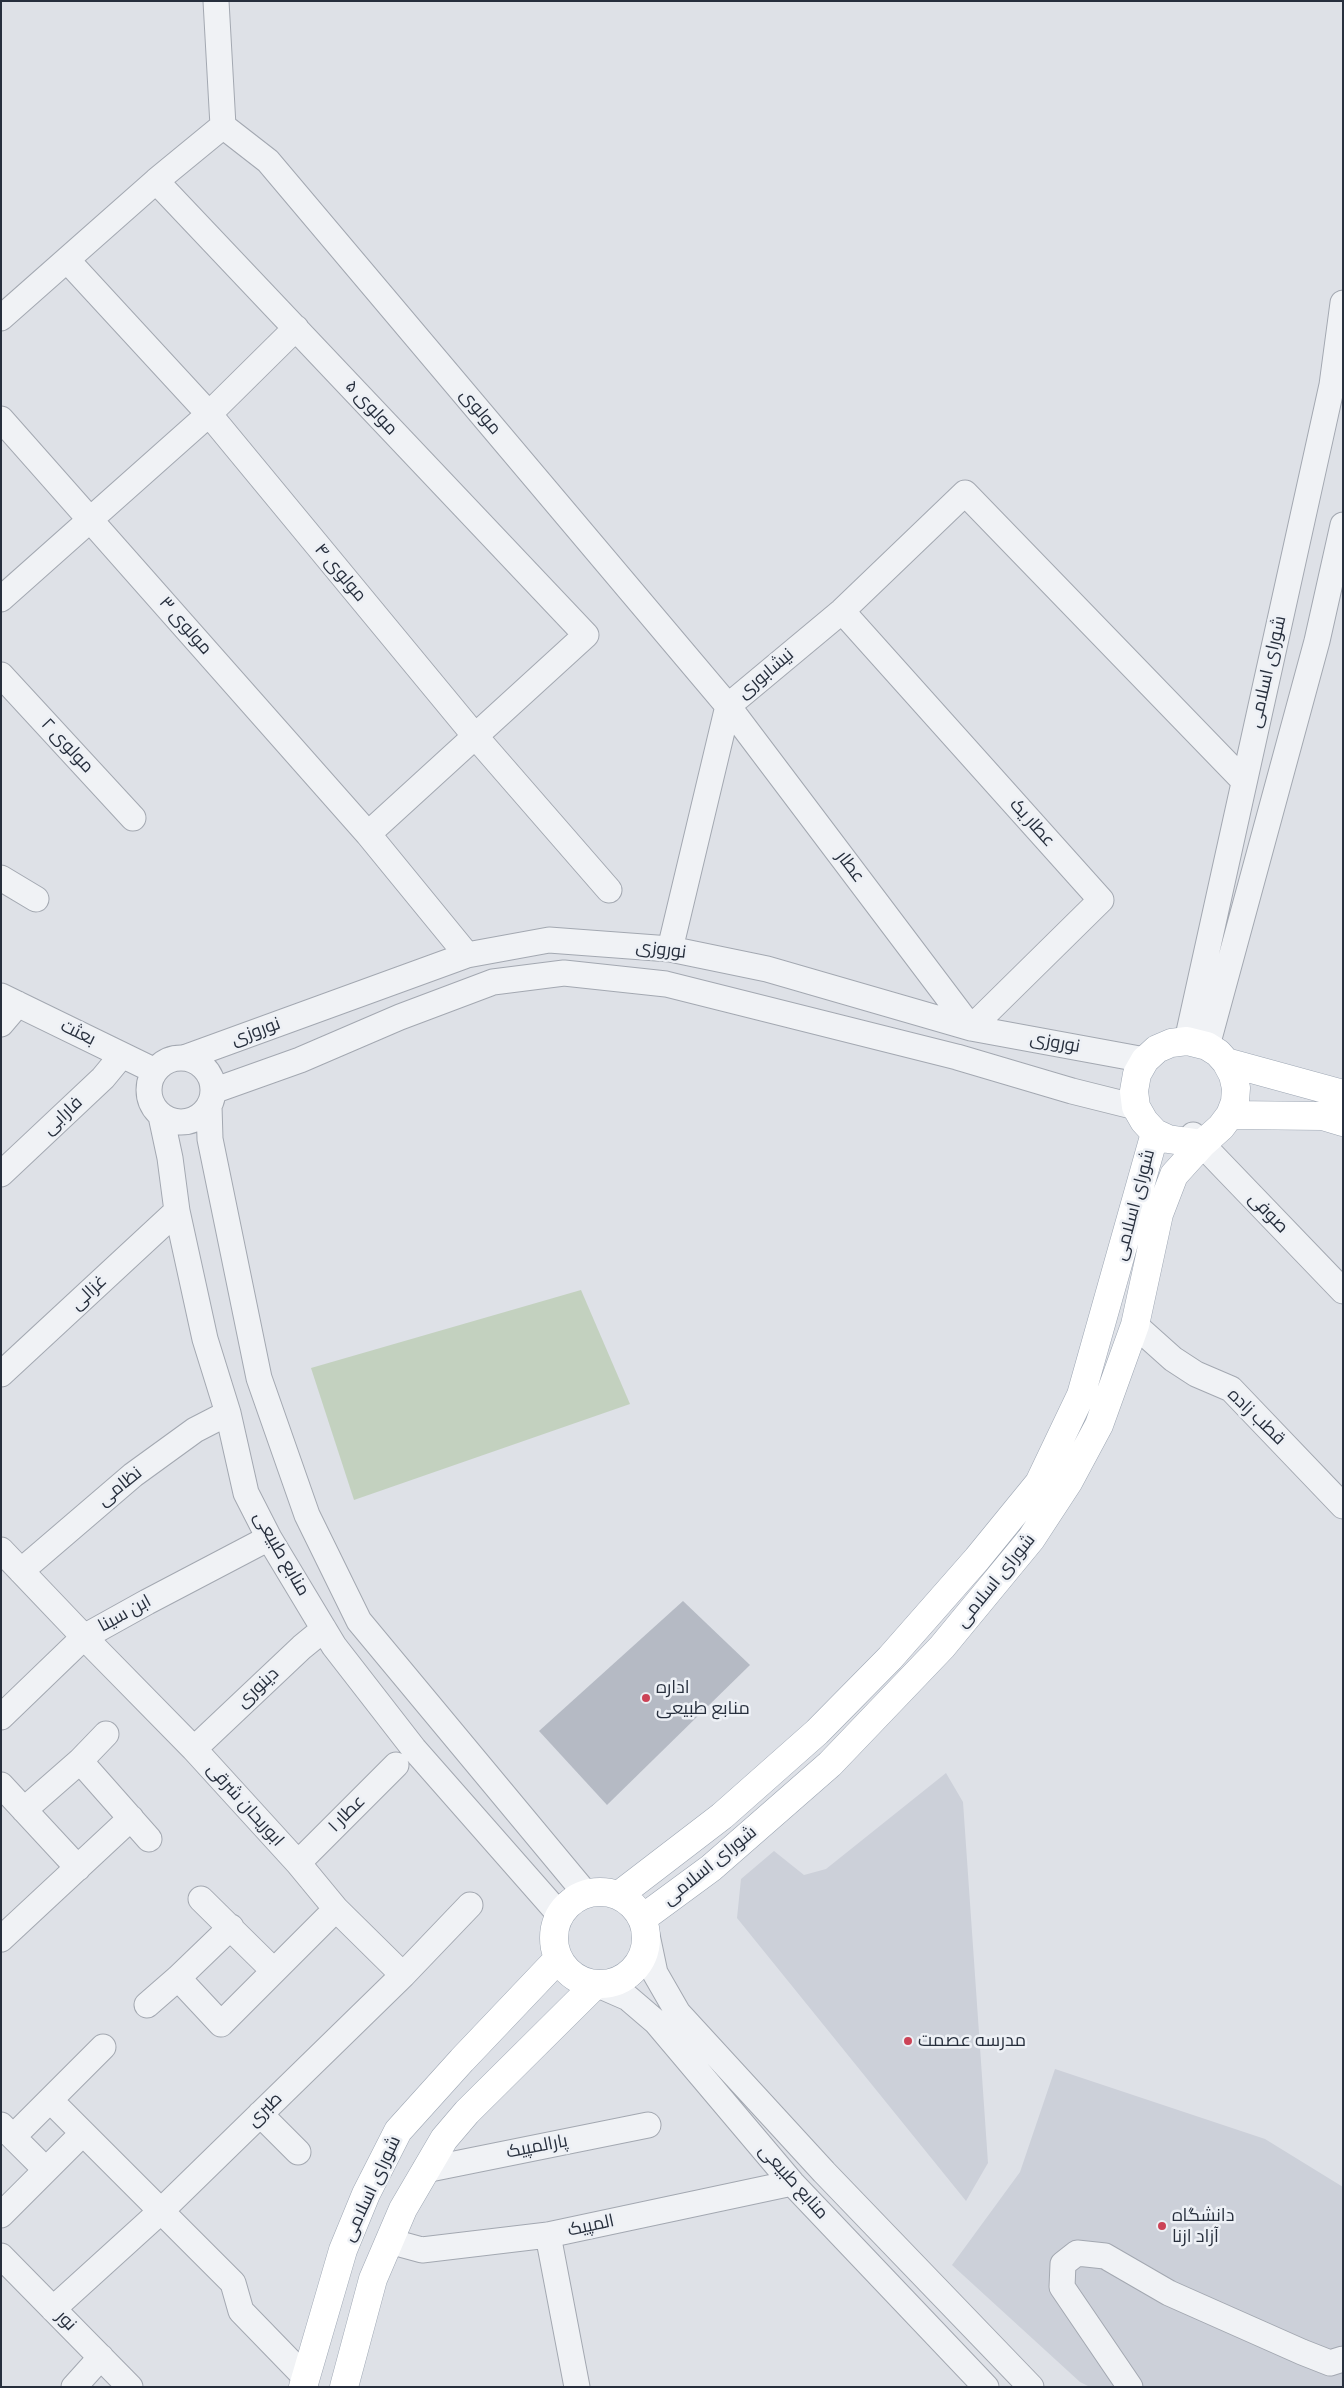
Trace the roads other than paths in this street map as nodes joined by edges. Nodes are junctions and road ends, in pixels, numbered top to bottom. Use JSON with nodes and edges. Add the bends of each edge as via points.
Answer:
{"nodes":[{"id":1,"x":216,"y":1,"type":"edge"},
{"id":2,"x":223,"y":126,"type":"junction"},
{"id":3,"x":156,"y":181,"type":"junction"},
{"id":4,"x":67,"y":260,"type":"junction"},
{"id":5,"x":1343,"y":303,"type":"edge"},
{"id":6,"x":6,"y":304,"type":"edge"},
{"id":7,"x":296,"y":328,"type":"junction"},
{"id":8,"x":209,"y":414,"type":"junction"},
{"id":9,"x":1,"y":419,"type":"edge"},
{"id":10,"x":91,"y":519,"type":"junction"},
{"id":11,"x":1343,"y":525,"type":"edge"},
{"id":12,"x":1,"y":599,"type":"edge"},
{"id":13,"x":842,"y":611,"type":"junction"},
{"id":14,"x":5,"y":686,"type":"edge"},
{"id":15,"x":728,"y":706,"type":"junction"},
{"id":16,"x":475,"y":736,"type":"junction"},
{"id":17,"x":1243,"y":780,"type":"junction"},
{"id":18,"x":133,"y":818,"type":"dead end"},
{"id":19,"x":368,"y":834,"type":"junction"},
{"id":20,"x":1,"y":878,"type":"edge"},
{"id":21,"x":609,"y":890,"type":"dead end"},
{"id":22,"x":36,"y":899,"type":"dead end"},
{"id":23,"x":670,"y":949,"type":"junction"},
{"id":24,"x":467,"y":955,"type":"junction"},
{"id":25,"x":10,"y":1000,"type":"edge"},
{"id":26,"x":1,"y":1024,"type":"edge"},
{"id":27,"x":971,"y":1028,"type":"junction"},
{"id":28,"x":1207,"y":1050,"type":"junction"},
{"id":29,"x":122,"y":1055,"type":"junction"},
{"id":30,"x":184,"y":1058,"type":"junction"},
{"id":31,"x":1146,"y":1060,"type":"junction"},
{"id":32,"x":155,"y":1071,"type":"junction"},
{"id":33,"x":1343,"y":1094,"type":"edge"},
{"id":34,"x":211,"y":1098,"type":"junction"},
{"id":35,"x":1136,"y":1107,"type":"junction"},
{"id":36,"x":1230,"y":1115,"type":"junction"},
{"id":37,"x":161,"y":1116,"type":"junction"},
{"id":38,"x":1343,"y":1122,"type":"edge"},
{"id":39,"x":1154,"y":1132,"type":"junction"},
{"id":40,"x":1198,"y":1140,"type":"junction"},
{"id":41,"x":1,"y":1174,"type":"edge"},
{"id":42,"x":177,"y":1211,"type":"junction"},
{"id":43,"x":1343,"y":1291,"type":"edge"},
{"id":44,"x":1135,"y":1324,"type":"junction"},
{"id":45,"x":1,"y":1374,"type":"edge"},
{"id":46,"x":228,"y":1413,"type":"junction"},
{"id":47,"x":1343,"y":1506,"type":"edge"},
{"id":48,"x":269,"y":1538,"type":"junction"},
{"id":49,"x":1,"y":1550,"type":"edge"},
{"id":50,"x":21,"y":1571,"type":"junction"},
{"id":51,"x":324,"y":1629,"type":"junction"},
{"id":52,"x":84,"y":1638,"type":"junction"},
{"id":53,"x":1,"y":1717,"type":"edge"},
{"id":54,"x":106,"y":1734,"type":"dead end"},
{"id":55,"x":194,"y":1749,"type":"junction"},
{"id":56,"x":80,"y":1761,"type":"junction"},
{"id":57,"x":396,"y":1765,"type":"dead end"},
{"id":58,"x":1,"y":1785,"type":"edge"},
{"id":59,"x":24,"y":1810,"type":"junction"},
{"id":60,"x":131,"y":1818,"type":"junction"},
{"id":61,"x":149,"y":1839,"type":"dead end"},
{"id":62,"x":298,"y":1863,"type":"junction"},
{"id":63,"x":78,"y":1868,"type":"junction"},
{"id":64,"x":586,"y":1894,"type":"junction"},
{"id":65,"x":619,"y":1895,"type":"junction"},
{"id":66,"x":201,"y":1899,"type":"dead end"},
{"id":67,"x":470,"y":1905,"type":"dead end"},
{"id":68,"x":336,"y":1909,"type":"junction"},
{"id":69,"x":560,"y":1915,"type":"junction"},
{"id":70,"x":231,"y":1927,"type":"junction"},
{"id":71,"x":645,"y":1927,"type":"junction"},
{"id":72,"x":1,"y":1939,"type":"edge"},
{"id":73,"x":558,"y":1958,"type":"junction"},
{"id":74,"x":274,"y":1971,"type":"junction"},
{"id":75,"x":403,"y":1975,"type":"junction"},
{"id":76,"x":178,"y":1978,"type":"junction"},
{"id":77,"x":596,"y":1984,"type":"junction"},
{"id":78,"x":147,"y":2005,"type":"dead end"},
{"id":79,"x":103,"y":2047,"type":"dead end"},
{"id":80,"x":50,"y":2100,"type":"junction"},
{"id":81,"x":260,"y":2114,"type":"junction"},
{"id":82,"x":648,"y":2125,"type":"dead end"},
{"id":83,"x":7,"y":2131,"type":"edge"},
{"id":84,"x":83,"y":2133,"type":"junction"},
{"id":85,"x":298,"y":2152,"type":"dead end"},
{"id":86,"x":46,"y":2170,"type":"junction"},
{"id":87,"x":426,"y":2170,"type":"junction"},
{"id":88,"x":792,"y":2183,"type":"junction"},
{"id":89,"x":161,"y":2211,"type":"junction"},
{"id":90,"x":1,"y":2215,"type":"edge"},
{"id":91,"x":548,"y":2235,"type":"junction"},
{"id":92,"x":389,"y":2241,"type":"junction"},
{"id":93,"x":1,"y":2256,"type":"edge"},
{"id":94,"x":53,"y":2308,"type":"junction"},
{"id":95,"x":101,"y":2357,"type":"junction"},
{"id":96,"x":1343,"y":2359,"type":"edge"},
{"id":97,"x":305,"y":2382,"type":"edge"},
{"id":98,"x":74,"y":2387,"type":"edge"},
{"id":99,"x":130,"y":2387,"type":"edge"},
{"id":100,"x":344,"y":2387,"type":"edge"},
{"id":101,"x":577,"y":2387,"type":"edge"},
{"id":102,"x":986,"y":2387,"type":"edge"},
{"id":103,"x":1031,"y":2387,"type":"edge"},
{"id":104,"x":1130,"y":2387,"type":"edge"}],
"edges":[{"from":1,"to":2,"type":"street"},
{"from":2,"to":3,"type":"street"},
{"from":2,"to":15,"type":"street","name":"مولوی","via":[[268,161]]},
{"from":3,"to":4,"type":"street"},
{"from":3,"to":7,"type":"street","name":"مولوی ۵"},
{"from":4,"to":6,"type":"street"},
{"from":4,"to":8,"type":"street","name":"مولوی ۴"},
{"from":5,"to":17,"type":"street","name":"شورای اسلامی","via":[[1332,385]]},
{"from":7,"to":8,"type":"street"},
{"from":7,"to":16,"type":"street","name":"مولوی ۵","via":[[586,635]]},
{"from":8,"to":10,"type":"street"},
{"from":8,"to":16,"type":"street","name":"مولوی ۴"},
{"from":9,"to":10,"type":"street","name":"مولوی ۳"},
{"from":10,"to":12,"type":"street"},
{"from":10,"to":19,"type":"street","name":"مولوی ۳"},
{"from":11,"to":28,"type":"street","name":"شورای اسلامی","via":[[1317,641]]},
{"from":13,"to":15,"type":"street","name":"نیشابوری"},
{"from":13,"to":17,"type":"street","name":"نیشابوری","via":[[965,493]]},
{"from":13,"to":27,"type":"street","name":"عطار یک","via":[[1101,900]]},
{"from":14,"to":18,"type":"street","name":"مولوی ۲"},
{"from":15,"to":23,"type":"street","name":"نیشابوری"},
{"from":15,"to":27,"type":"street","name":"عطار"},
{"from":16,"to":19,"type":"street"},
{"from":16,"to":21,"type":"street","name":"مولوی ۴"},
{"from":17,"to":28,"type":"street","name":"شورای اسلامی"},
{"from":19,"to":24,"type":"street","name":"مولوی ۳"},
{"from":20,"to":22,"type":"street"},
{"from":23,"to":24,"type":"street","name":"نوروزی","via":[[549,940]]},
{"from":23,"to":27,"type":"street","name":"نوروزی","via":[[767,969]]},
{"from":24,"to":30,"type":"street","name":"نوروزی"},
{"from":25,"to":26,"type":"street"},
{"from":25,"to":29,"type":"street","name":"بعثت"},
{"from":27,"to":31,"type":"street","name":"نوروزی"},
{"from":28,"to":31,"type":"main road","via":[[1171,1043],[1157,1049]]},
{"from":28,"to":33,"type":"main road"},
{"from":28,"to":36,"type":"main road","via":[[1233,1075],[1235,1102]]},
{"from":29,"to":32,"type":"street","name":"بعثت"},
{"from":29,"to":41,"type":"street","name":"فارابی","via":[[103,1078]]},
{"from":30,"to":32,"type":"street","via":[[173,1059]]},
{"from":30,"to":34,"type":"street","via":[[199,1064],[209,1076]]},
{"from":31,"to":35,"type":"main road","via":[[1137,1074]]},
{"from":32,"to":37,"type":"street","via":[[149,1082],[149,1095]]},
{"from":34,"to":35,"type":"street","name":"نوروزی","via":[[400,1017],[493,982],[564,973],[666,984],[948,1054]]},
{"from":34,"to":37,"type":"street","via":[[200,1116],[187,1122],[174,1122]]},
{"from":34,"to":64,"type":"street","via":[[210,1139],[259,1378],[307,1514],[359,1621]]},
{"from":35,"to":39,"type":"main road"},
{"from":36,"to":38,"type":"main road","via":[[1322,1116]]},
{"from":36,"to":40,"type":"main road","via":[[1221,1127]]},
{"from":37,"to":42,"type":"street","name":"منابع طبیعی"},
{"from":39,"to":40,"type":"main road","via":[[1168,1139]]},
{"from":39,"to":65,"type":"main road","name":"شورای اسلامی","via":[[1081,1395],[1039,1483],[890,1658],[817,1732],[722,1816]]},
{"from":40,"to":43,"type":"street","name":"صوفی"},
{"from":40,"to":44,"type":"main road","name":"شورای اسلامی","via":[[1174,1175],[1159,1214]]},
{"from":42,"to":45,"type":"street","name":"غزالی"},
{"from":42,"to":46,"type":"street","name":"منابع طبیعی","via":[[205,1339]]},
{"from":44,"to":47,"type":"street","name":"قطب زاده","via":[[1173,1359],[1196,1374],[1231,1389]]},
{"from":44,"to":71,"type":"main road","name":"شورای اسلامی","via":[[1099,1425],[1069,1481],[1020,1554],[942,1647],[830,1764]]},
{"from":46,"to":48,"type":"street","name":"منابع طبیعی","via":[[246,1493]]},
{"from":46,"to":50,"type":"street","name":"نظامی","via":[[195,1430],[133,1475]]},
{"from":48,"to":51,"type":"street","name":"منابع طبیعی"},
{"from":48,"to":52,"type":"street","name":"ابن سینا"},
{"from":49,"to":50,"type":"street","name":"ابوریحان شرقی"},
{"from":50,"to":52,"type":"street","name":"ابوریحان شرقی"},
{"from":51,"to":55,"type":"street","name":"دینوری"},
{"from":51,"to":69,"type":"street","name":"منابع طبیعی","via":[[414,1749]]},
{"from":52,"to":53,"type":"street","name":"ابن سینا"},
{"from":52,"to":55,"type":"street","name":"ابوریحان شرقی"},
{"from":54,"to":56,"type":"street"},
{"from":55,"to":62,"type":"street","name":"ابوریحان شرقی"},
{"from":56,"to":59,"type":"street"},
{"from":56,"to":60,"type":"street"},
{"from":57,"to":62,"type":"street","name":"عطار ۱"},
{"from":58,"to":59,"type":"street"},
{"from":59,"to":63,"type":"street"},
{"from":60,"to":61,"type":"street"},
{"from":60,"to":63,"type":"street"},
{"from":62,"to":68,"type":"street","name":"ابوریحان شرقی"},
{"from":63,"to":72,"type":"street"},
{"from":64,"to":65,"type":"main road","via":[[597,1891]]},
{"from":64,"to":69,"type":"main road","via":[[566,1906]]},
{"from":65,"to":71,"type":"main road","via":[[637,1909]]},
{"from":66,"to":70,"type":"street"},
{"from":67,"to":75,"type":"street","name":"طبری"},
{"from":68,"to":74,"type":"street"},
{"from":68,"to":75,"type":"street","name":"ابوریحان شرقی"},
{"from":69,"to":73,"type":"main road","via":[[554,1929]]},
{"from":70,"to":74,"type":"street"},
{"from":70,"to":76,"type":"street"},
{"from":71,"to":77,"type":"main road","via":[[646,1951],[638,1965],[612,1983]]},
{"from":71,"to":103,"type":"street","name":"منابع طبیعی","via":[[655,1973],[678,2014],[824,2172]]},
{"from":73,"to":77,"type":"main road","via":[[580,1980]]},
{"from":73,"to":97,"type":"main road","name":"شورای اسلامی","via":[[398,2131],[366,2194],[343,2250]]},
{"from":74,"to":76,"type":"street","via":[[221,2024]]},
{"from":75,"to":81,"type":"street","name":"طبری"},
{"from":76,"to":78,"type":"street"},
{"from":77,"to":87,"type":"main road","name":"شورای اسلامی","via":[[467,2112],[444,2139]]},
{"from":77,"to":88,"type":"street","name":"منابع طبیعی","via":[[628,1998],[656,2022]]},
{"from":79,"to":80,"type":"street"},
{"from":80,"to":83,"type":"street"},
{"from":80,"to":84,"type":"street"},
{"from":81,"to":85,"type":"street"},
{"from":81,"to":89,"type":"street","name":"طبری"},
{"from":82,"to":87,"type":"street","name":"پارالمپیک"},
{"from":83,"to":86,"type":"street"},
{"from":84,"to":86,"type":"street"},
{"from":84,"to":89,"type":"street"},
{"from":86,"to":90,"type":"street"},
{"from":87,"to":92,"type":"main road","name":"شورای اسلامی"},
{"from":88,"to":91,"type":"street","name":"المپیک"},
{"from":88,"to":102,"type":"street","name":"منابع طبیعی"},
{"from":89,"to":94,"type":"street","name":"طبری"},
{"from":89,"to":97,"type":"street","via":[[233,2283],[241,2311]]},
{"from":91,"to":92,"type":"street","name":"المپیک","via":[[422,2250]]},
{"from":91,"to":101,"type":"street"},
{"from":92,"to":100,"type":"main road","name":"شورای اسلامی","via":[[373,2279]]},
{"from":93,"to":94,"type":"street","name":"نور"},
{"from":94,"to":95,"type":"street","name":"نور"},
{"from":95,"to":98,"type":"street"},
{"from":95,"to":99,"type":"street","name":"نور"},
{"from":96,"to":104,"type":"street","via":[[1330,2363],[1302,2352],[1170,2293],[1104,2256],[1077,2253],[1063,2264],[1062,2287]]}]}
